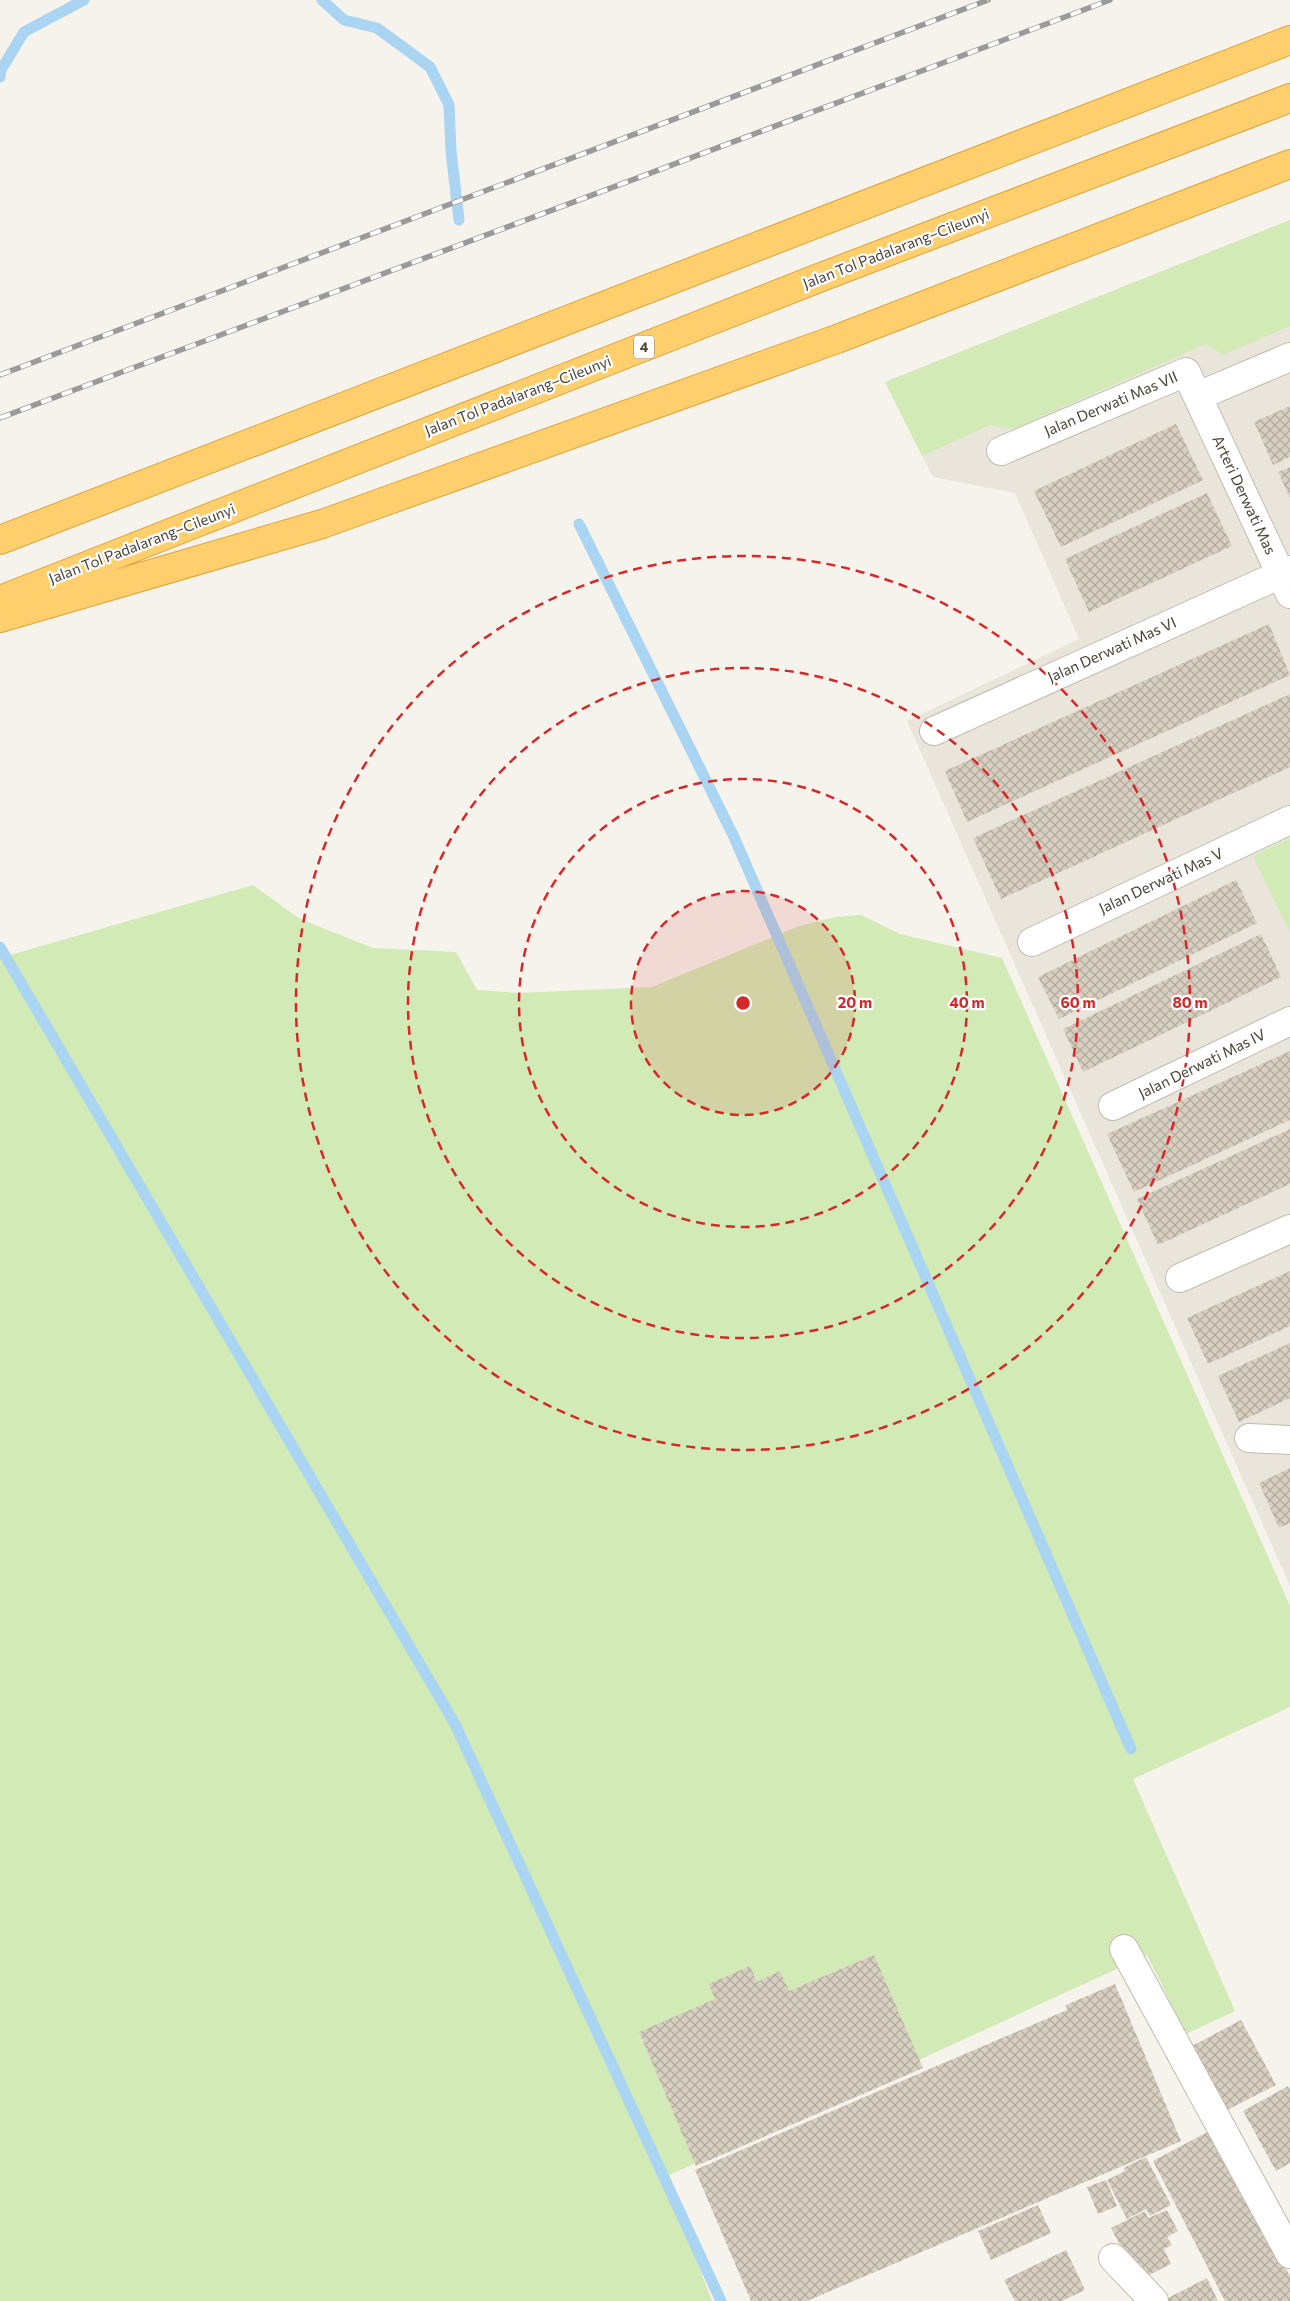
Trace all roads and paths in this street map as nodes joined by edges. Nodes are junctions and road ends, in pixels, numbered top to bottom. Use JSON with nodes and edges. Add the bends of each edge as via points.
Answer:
{"nodes":[{"id":1,"x":1290,"y":40,"type":"edge"},
{"id":2,"x":1290,"y":98,"type":"edge"},
{"id":3,"x":1290,"y":164,"type":"edge"},
{"id":4,"x":1290,"y":357,"type":"edge"},
{"id":5,"x":1198,"y":396,"type":"junction"},
{"id":6,"x":1002,"y":450,"type":"dead end"},
{"id":7,"x":0,"y":540,"type":"edge"},
{"id":8,"x":1287,"y":579,"type":"edge"},
{"id":9,"x":0,"y":600,"type":"edge"},
{"id":10,"x":0,"y":618,"type":"edge"},
{"id":11,"x":934,"y":731,"type":"dead end"},
{"id":12,"x":1290,"y":820,"type":"edge"},
{"id":13,"x":1032,"y":942,"type":"dead end"},
{"id":14,"x":1290,"y":1021,"type":"edge"},
{"id":15,"x":1113,"y":1106,"type":"dead end"},
{"id":16,"x":1290,"y":1229,"type":"edge"},
{"id":17,"x":1180,"y":1278,"type":"dead end"},
{"id":18,"x":1249,"y":1438,"type":"dead end"},
{"id":19,"x":1290,"y":1440,"type":"edge"},
{"id":20,"x":1124,"y":1950,"type":"dead end"},
{"id":21,"x":1290,"y":2254,"type":"edge"},
{"id":22,"x":1113,"y":2258,"type":"dead end"},
{"id":23,"x":1154,"y":2301,"type":"edge"}],
"edges":[{"from":1,"to":7,"type":"highway"},
{"from":2,"to":9,"type":"highway","name":"Jalan Tol Padalarang–Cileunyi","number":"4","via":[[824,276]]},
{"from":3,"to":10,"type":"highway","via":[[837,339],[322,524]]},
{"from":4,"to":5,"type":"street","name":"Jalan Derwati Mas VII"},
{"from":5,"to":6,"type":"street","name":"Jalan Derwati Mas VII","via":[[1186,372]]},
{"from":5,"to":8,"type":"street","name":"Arteri Derwati Mas"},
{"from":8,"to":11,"type":"street","name":"Jalan Derwati Mas VI"},
{"from":12,"to":13,"type":"street","name":"Jalan Derwati Mas V"},
{"from":14,"to":15,"type":"street","name":"Jalan Derwati Mas IV"},
{"from":16,"to":17,"type":"street"},
{"from":18,"to":19,"type":"street"},
{"from":20,"to":21,"type":"street"},
{"from":22,"to":23,"type":"street"}]}
